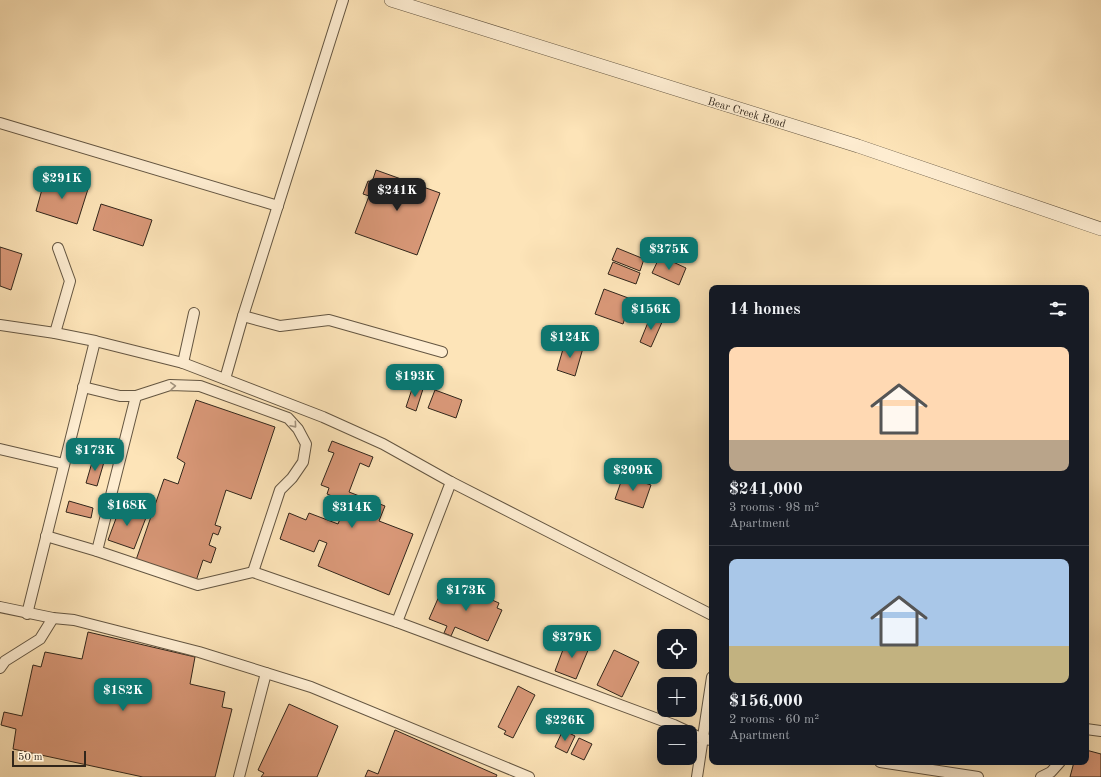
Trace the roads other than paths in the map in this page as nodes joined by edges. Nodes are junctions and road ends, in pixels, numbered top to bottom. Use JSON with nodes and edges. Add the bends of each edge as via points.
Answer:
{"nodes":[{"id":1,"x":342,"y":0,"type":"edge"},
{"id":2,"x":391,"y":0,"type":"edge"},
{"id":3,"x":0,"y":123,"type":"edge"},
{"id":4,"x":278,"y":206,"type":"junction"},
{"id":5,"x":1101,"y":230,"type":"edge"},
{"id":6,"x":58,"y":248,"type":"dead end"},
{"id":7,"x":194,"y":313,"type":"dead end"},
{"id":8,"x":243,"y":316,"type":"junction"},
{"id":9,"x":0,"y":325,"type":"edge"},
{"id":10,"x":55,"y":333,"type":"junction"},
{"id":11,"x":95,"y":341,"type":"junction"},
{"id":12,"x":442,"y":352,"type":"dead end"},
{"id":13,"x":183,"y":363,"type":"junction"},
{"id":14,"x":225,"y":378,"type":"junction"},
{"id":15,"x":83,"y":387,"type":"junction"},
{"id":16,"x":136,"y":396,"type":"junction"},
{"id":17,"x":0,"y":449,"type":"edge"},
{"id":18,"x":64,"y":464,"type":"junction"},
{"id":19,"x":451,"y":482,"type":"junction"},
{"id":20,"x":46,"y":536,"type":"junction"},
{"id":21,"x":97,"y":551,"type":"junction"},
{"id":22,"x":253,"y":572,"type":"junction"},
{"id":23,"x":0,"y":607,"type":"edge"},
{"id":24,"x":709,"y":612,"type":"edge"},
{"id":25,"x":27,"y":614,"type":"junction"},
{"id":26,"x":53,"y":618,"type":"junction"},
{"id":27,"x":397,"y":622,"type":"junction"},
{"id":28,"x":0,"y":668,"type":"edge"},
{"id":29,"x":266,"y":673,"type":"junction"},
{"id":30,"x":709,"y":715,"type":"edge"},
{"id":31,"x":674,"y":725,"type":"edge"},
{"id":32,"x":1089,"y":729,"type":"edge"},
{"id":33,"x":1101,"y":731,"type":"edge"},
{"id":34,"x":697,"y":736,"type":"edge"},
{"id":35,"x":707,"y":740,"type":"edge"},
{"id":36,"x":900,"y":765,"type":"edge"},
{"id":37,"x":1057,"y":765,"type":"edge"},
{"id":38,"x":239,"y":777,"type":"edge"},
{"id":39,"x":529,"y":777,"type":"edge"},
{"id":40,"x":697,"y":777,"type":"edge"},
{"id":41,"x":978,"y":777,"type":"edge"},
{"id":42,"x":1041,"y":777,"type":"edge"}],
"edges":[{"from":1,"to":4,"type":"street"},
{"from":2,"to":5,"type":"street","name":"Bear Creek Road","via":[[858,146]]},
{"from":3,"to":4,"type":"street"},
{"from":4,"to":8,"type":"street"},
{"from":6,"to":10,"type":"street","via":[[70,281]]},
{"from":7,"to":13,"type":"street"},
{"from":8,"to":12,"type":"street","via":[[280,326],[328,320]]},
{"from":8,"to":14,"type":"street"},
{"from":9,"to":10,"type":"street"},
{"from":10,"to":11,"type":"street"},
{"from":11,"to":13,"type":"street"},
{"from":11,"to":15,"type":"street"},
{"from":13,"to":14,"type":"street"},
{"from":14,"to":19,"type":"street","via":[[376,441]]},
{"from":15,"to":16,"type":"street","via":[[120,396]]},
{"from":15,"to":18,"type":"street"},
{"from":16,"to":21,"type":"street"},
{"from":16,"to":22,"type":"street","one_way":true,"via":[[170,385],[200,386],[288,418],[298,429],[306,444],[303,462],[280,490]]},
{"from":17,"to":18,"type":"street"},
{"from":18,"to":20,"type":"street"},
{"from":19,"to":24,"type":"street"},
{"from":19,"to":27,"type":"street"},
{"from":20,"to":21,"type":"street"},
{"from":20,"to":25,"type":"street"},
{"from":21,"to":22,"type":"street","via":[[198,585]]},
{"from":22,"to":27,"type":"street"},
{"from":23,"to":25,"type":"street"},
{"from":25,"to":26,"type":"street"},
{"from":26,"to":28,"type":"street","via":[[40,639],[5,661]]},
{"from":26,"to":29,"type":"street","via":[[74,620],[199,652]]},
{"from":27,"to":31,"type":"street"},
{"from":29,"to":38,"type":"street"},
{"from":29,"to":39,"type":"street","via":[[311,687]]},
{"from":30,"to":35,"type":"street"},
{"from":32,"to":33,"type":"street"},
{"from":34,"to":35,"type":"street"},
{"from":35,"to":40,"type":"street"},
{"from":36,"to":41,"type":"street"},
{"from":37,"to":42,"type":"street"}]}
